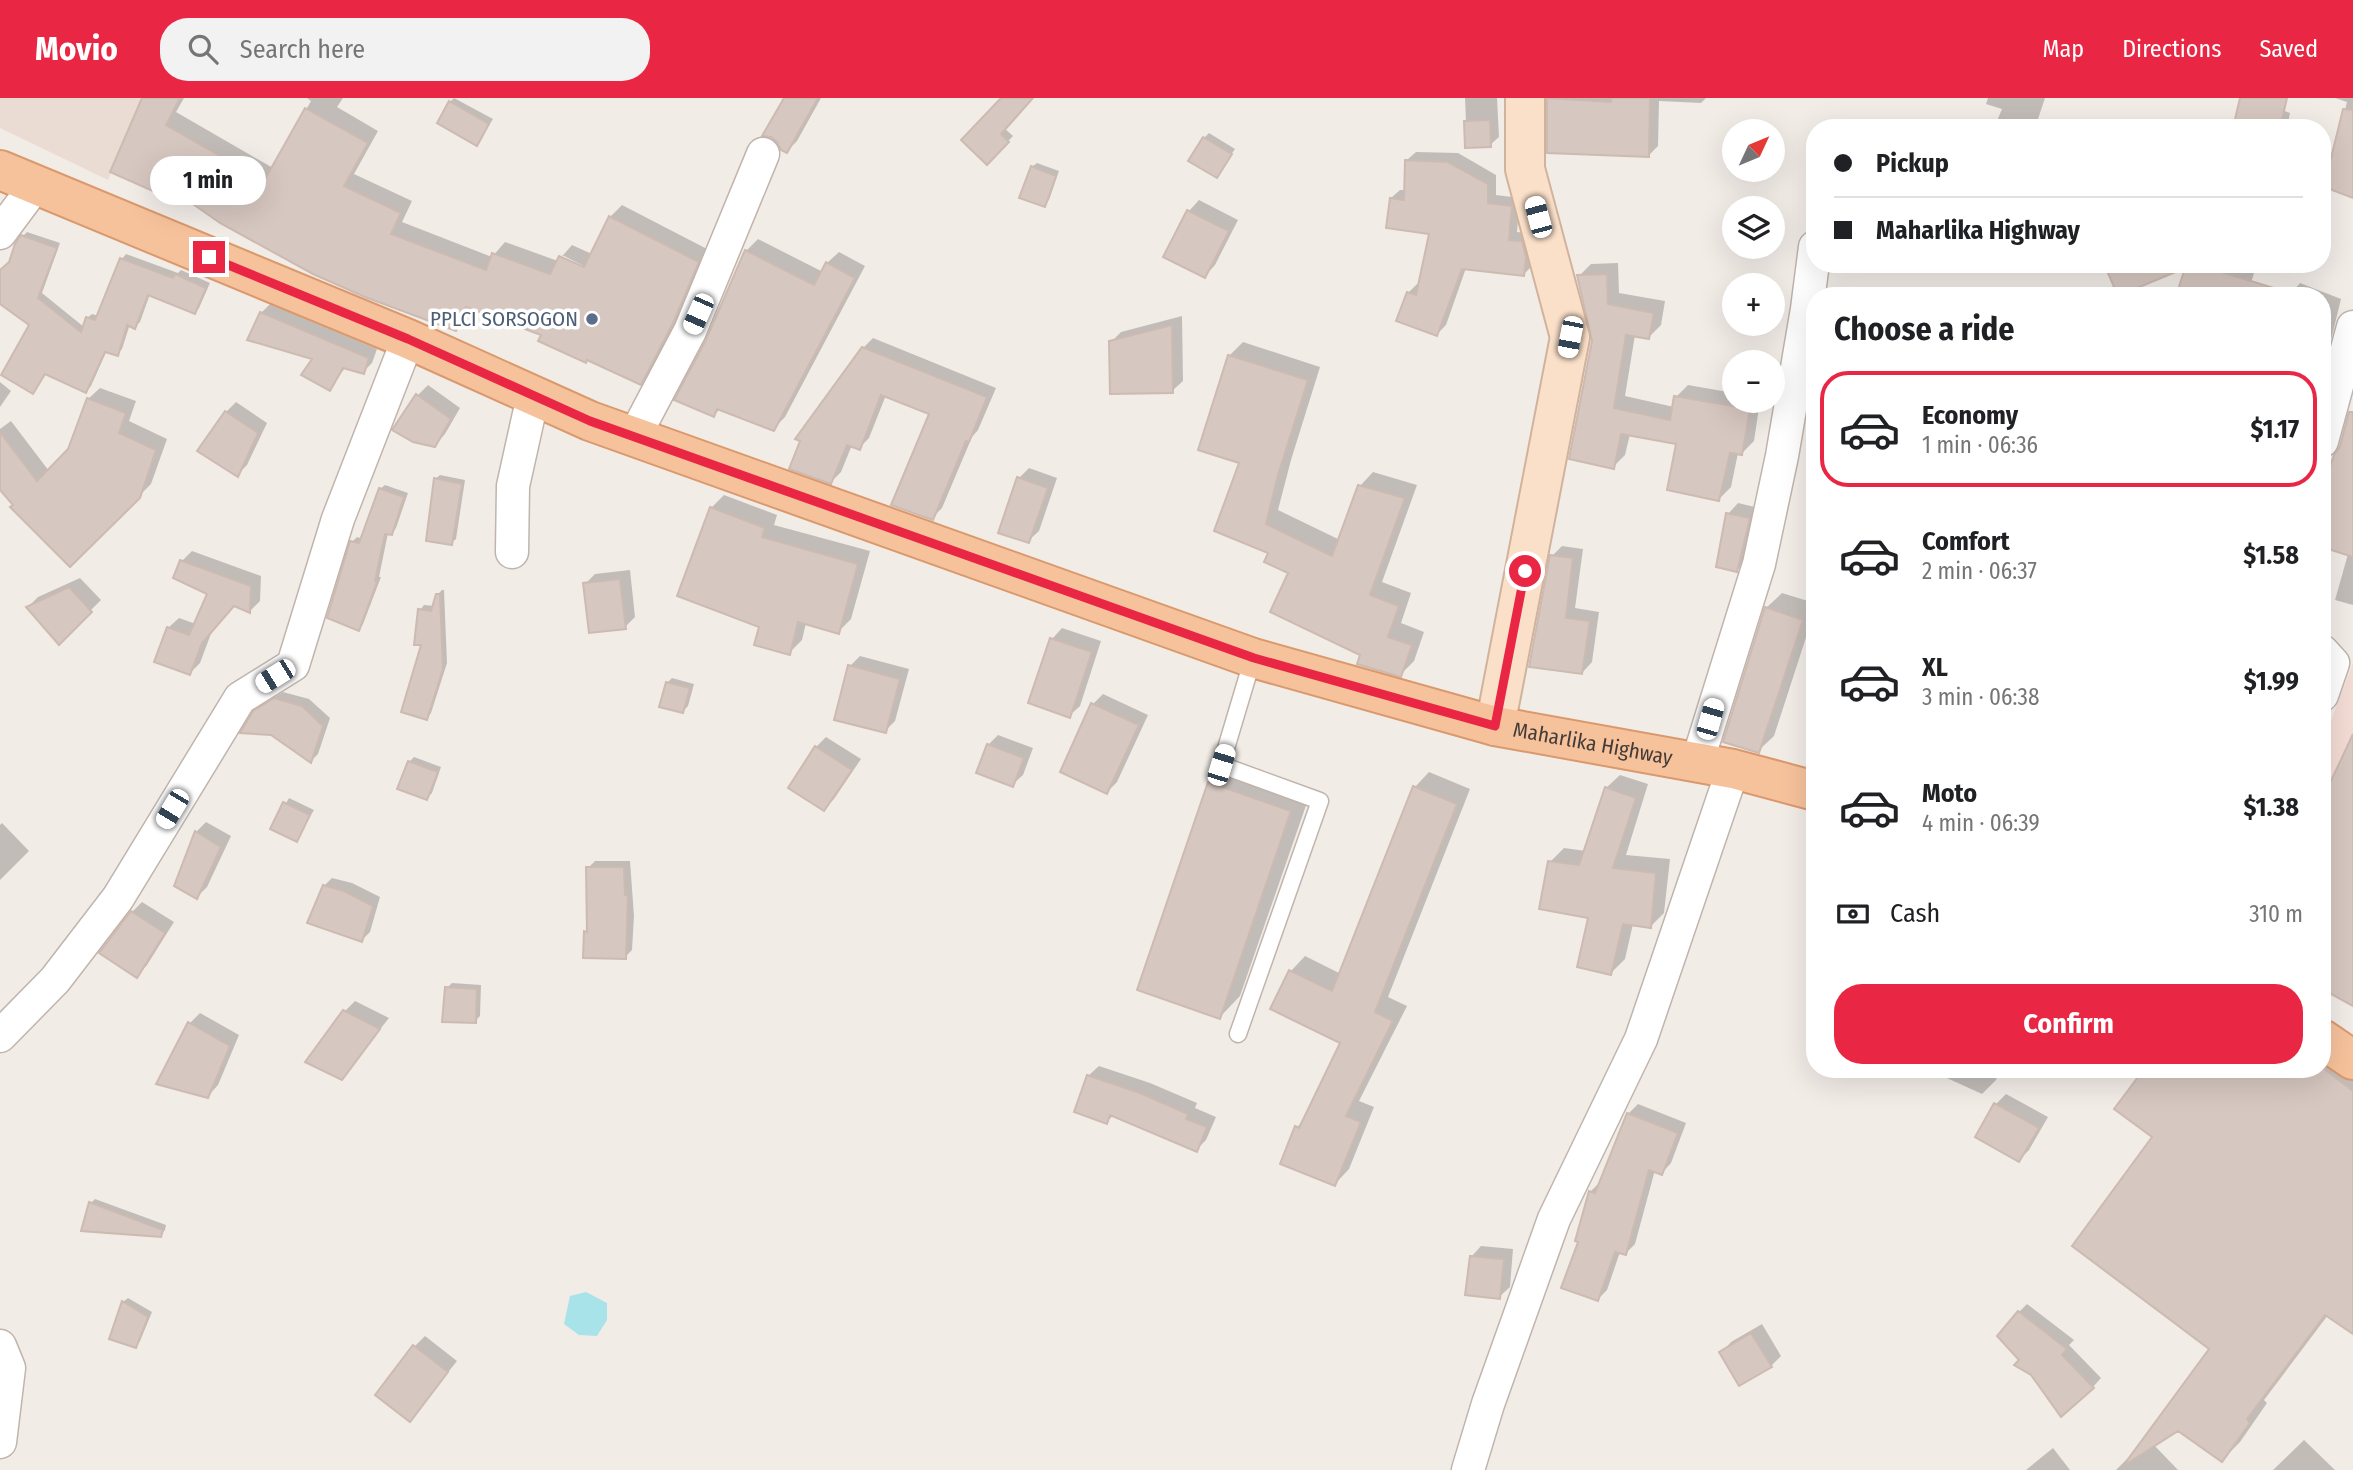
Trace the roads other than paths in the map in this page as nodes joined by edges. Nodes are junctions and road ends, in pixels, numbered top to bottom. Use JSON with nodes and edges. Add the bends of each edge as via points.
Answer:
{"nodes":[{"id":1,"x":1525,"y":98,"type":"edge"},
{"id":2,"x":763,"y":154,"type":"dead end"},
{"id":3,"x":0,"y":170,"type":"edge"},
{"id":4,"x":35,"y":186,"type":"junction"},
{"id":5,"x":0,"y":233,"type":"edge"},
{"id":6,"x":1806,"y":315,"type":"edge"},
{"id":7,"x":2353,"y":327,"type":"edge"},
{"id":8,"x":408,"y":339,"type":"junction"},
{"id":9,"x":533,"y":396,"type":"junction"},
{"id":10,"x":2331,"y":408,"type":"edge"},
{"id":11,"x":634,"y":437,"type":"junction"},
{"id":12,"x":512,"y":552,"type":"dead end"},
{"id":13,"x":1254,"y":658,"type":"junction"},
{"id":14,"x":1495,"y":726,"type":"junction"},
{"id":15,"x":1715,"y":766,"type":"junction"},
{"id":16,"x":1806,"y":789,"type":"edge"},
{"id":17,"x":1238,"y":1034,"type":"dead end"},
{"id":18,"x":0,"y":1036,"type":"edge"},
{"id":19,"x":0,"y":1346,"type":"edge"},
{"id":20,"x":0,"y":1442,"type":"edge"},
{"id":21,"x":1468,"y":1470,"type":"edge"}],
"edges":[{"from":1,"to":14,"type":"street","via":[[1525,169],[1570,337]]},
{"from":2,"to":11,"type":"street","via":[[690,331]]},
{"from":3,"to":4,"type":"main road","name":"Maharlika Highway"},
{"from":4,"to":5,"type":"street"},
{"from":4,"to":8,"type":"main road","name":"Maharlika Highway"},
{"from":6,"to":15,"type":"street","via":[[1782,456]]},
{"from":7,"to":10,"type":"street"},
{"from":8,"to":9,"type":"main road","name":"Maharlika Highway"},
{"from":8,"to":18,"type":"street","via":[[338,519],[293,665],[240,698],[118,898],[55,981]]},
{"from":9,"to":11,"type":"main road","name":"Maharlika Highway"},
{"from":9,"to":12,"type":"street","via":[[513,486]]},
{"from":11,"to":13,"type":"main road","name":"Maharlika Highway"},
{"from":13,"to":14,"type":"main road","name":"Maharlika Highway"},
{"from":13,"to":17,"type":"lane","via":[[1221,765],[1320,801]]},
{"from":14,"to":15,"type":"main road","name":"Maharlika Highway"},
{"from":15,"to":16,"type":"main road","name":"Maharlika Highway"},
{"from":15,"to":21,"type":"street","via":[[1641,1039],[1554,1219]]},
{"from":19,"to":20,"type":"street","via":[[9,1368]]}]}
